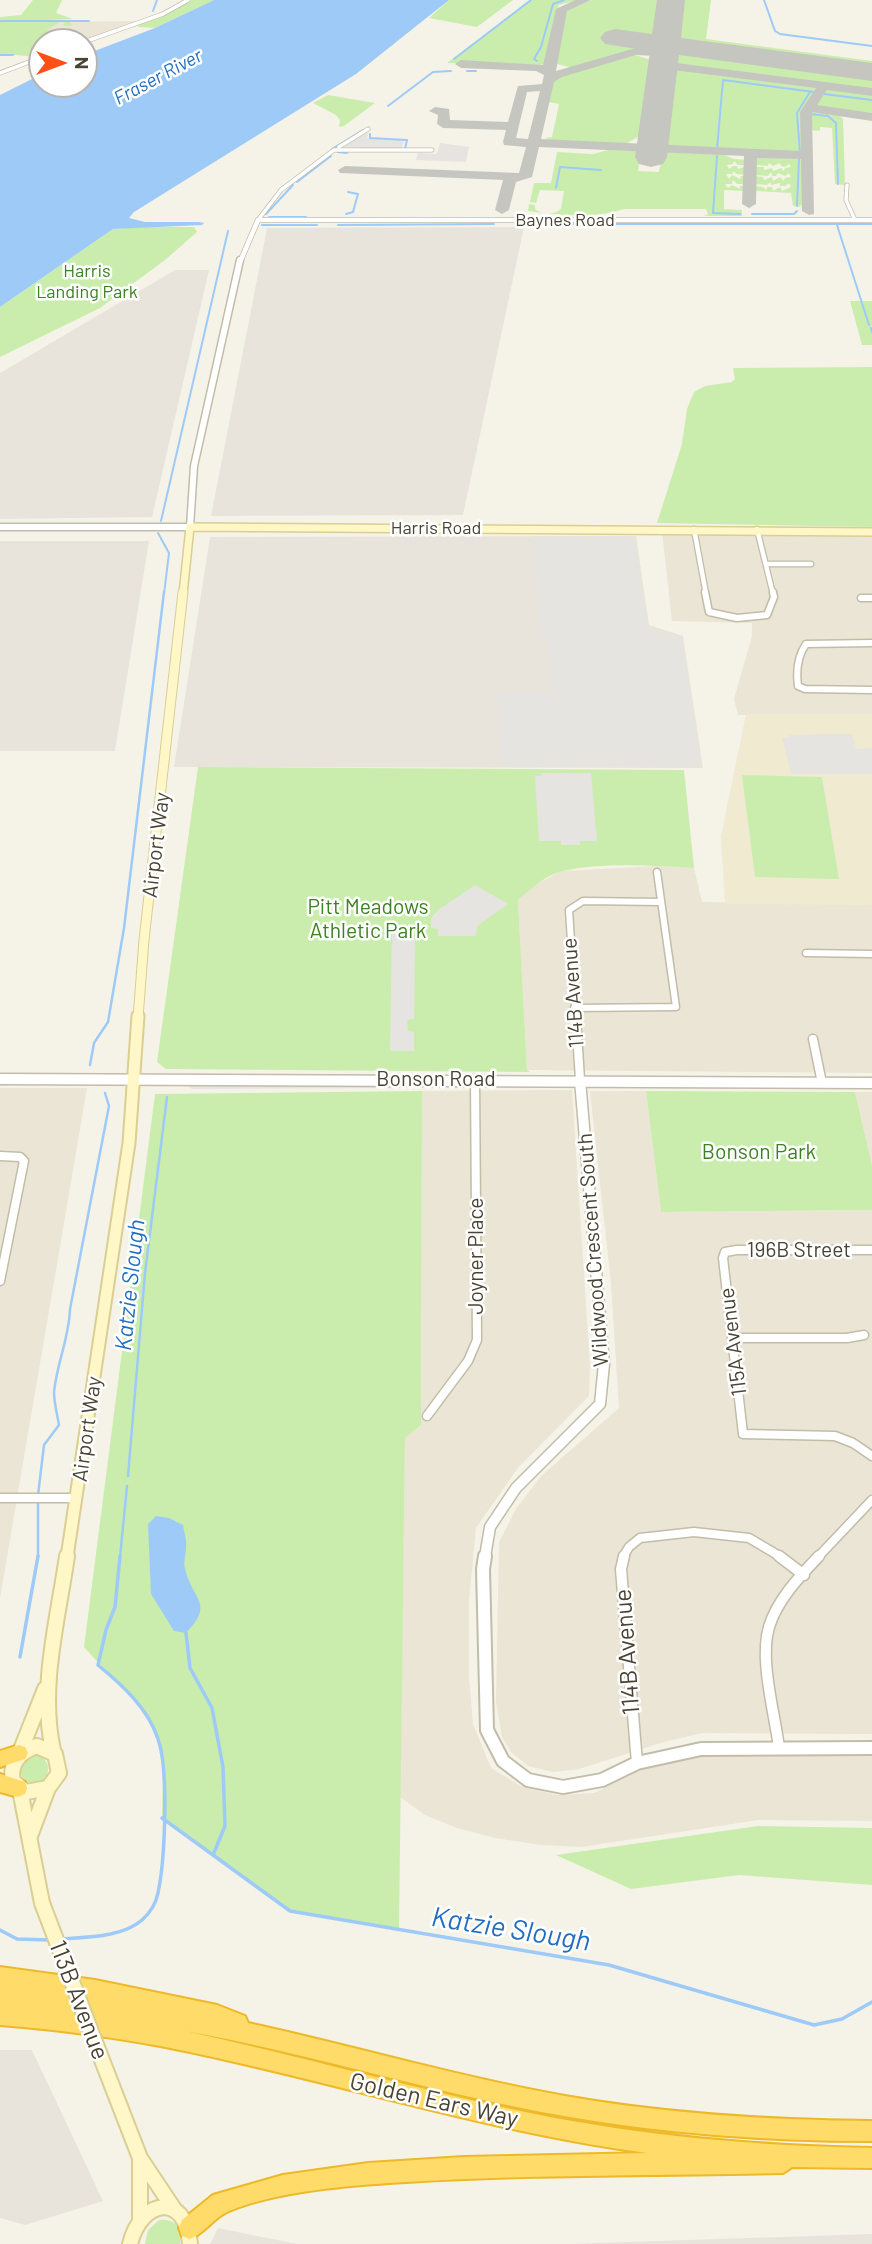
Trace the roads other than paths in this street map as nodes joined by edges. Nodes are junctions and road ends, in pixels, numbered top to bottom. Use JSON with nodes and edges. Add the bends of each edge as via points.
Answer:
{"nodes":[{"id":1,"x":188,"y":0,"type":"edge"},
{"id":2,"x":98,"y":37,"type":"edge"},
{"id":3,"x":28,"y":62,"type":"edge"},
{"id":4,"x":0,"y":73,"type":"edge"},
{"id":5,"x":368,"y":129,"type":"dead end"},
{"id":6,"x":432,"y":150,"type":"dead end"},
{"id":7,"x":332,"y":151,"type":"junction"},
{"id":8,"x":846,"y":185,"type":"dead end"},
{"id":9,"x":258,"y":220,"type":"junction"},
{"id":10,"x":855,"y":220,"type":"junction"},
{"id":11,"x":872,"y":220,"type":"edge"},
{"id":12,"x":0,"y":527,"type":"edge"},
{"id":13,"x":190,"y":527,"type":"junction"},
{"id":14,"x":694,"y":529,"type":"junction"},
{"id":15,"x":757,"y":529,"type":"junction"},
{"id":16,"x":872,"y":531,"type":"edge"},
{"id":17,"x":766,"y":564,"type":"junction"},
{"id":18,"x":811,"y":564,"type":"dead end"},
{"id":19,"x":861,"y":598,"type":"dead end"},
{"id":20,"x":872,"y":598,"type":"edge"},
{"id":21,"x":872,"y":643,"type":"edge"},
{"id":22,"x":872,"y":690,"type":"edge"},
{"id":23,"x":657,"y":872,"type":"dead end"},
{"id":24,"x":661,"y":902,"type":"junction"},
{"id":25,"x":806,"y":953,"type":"dead end"},
{"id":26,"x":872,"y":954,"type":"edge"},
{"id":27,"x":574,"y":1008,"type":"junction"},
{"id":28,"x":813,"y":1039,"type":"dead end"},
{"id":29,"x":133,"y":1078,"type":"junction"},
{"id":30,"x":0,"y":1079,"type":"edge"},
{"id":31,"x":475,"y":1080,"type":"junction"},
{"id":32,"x":580,"y":1080,"type":"junction"},
{"id":33,"x":822,"y":1083,"type":"junction"},
{"id":34,"x":872,"y":1083,"type":"edge"},
{"id":35,"x":0,"y":1156,"type":"edge"},
{"id":36,"x":872,"y":1250,"type":"edge"},
{"id":37,"x":725,"y":1252,"type":"joint"},
{"id":38,"x":0,"y":1282,"type":"edge"},
{"id":39,"x":864,"y":1335,"type":"dead end"},
{"id":40,"x":733,"y":1338,"type":"junction"},
{"id":41,"x":426,"y":1416,"type":"dead end"},
{"id":42,"x":872,"y":1456,"type":"edge"},
{"id":43,"x":0,"y":1498,"type":"edge"},
{"id":44,"x":77,"y":1498,"type":"junction"},
{"id":45,"x":872,"y":1500,"type":"edge"},
{"id":46,"x":804,"y":1575,"type":"junction"},
{"id":47,"x":49,"y":1679,"type":"junction"},
{"id":48,"x":779,"y":1748,"type":"junction"},
{"id":49,"x":872,"y":1748,"type":"edge"},
{"id":50,"x":53,"y":1750,"type":"junction"},
{"id":51,"x":20,"y":1752,"type":"junction"},
{"id":52,"x":0,"y":1759,"type":"edge"},
{"id":53,"x":637,"y":1763,"type":"junction"},
{"id":54,"x":13,"y":1787,"type":"edge"},
{"id":55,"x":47,"y":1788,"type":"junction"},
{"id":56,"x":29,"y":1839,"type":"junction"},
{"id":57,"x":0,"y":1977,"type":"edge"},
{"id":58,"x":0,"y":1997,"type":"edge"},
{"id":59,"x":0,"y":2015,"type":"edge"},
{"id":60,"x":282,"y":2040,"type":"junction"},
{"id":61,"x":872,"y":2131,"type":"edge"},
{"id":62,"x":140,"y":2158,"type":"junction"},
{"id":63,"x":872,"y":2158,"type":"edge"},
{"id":64,"x":844,"y":2159,"type":"junction"},
{"id":65,"x":174,"y":2209,"type":"junction"},
{"id":66,"x":140,"y":2218,"type":"junction"},
{"id":67,"x":190,"y":2236,"type":"edge"},
{"id":68,"x":130,"y":2244,"type":"edge"}],
"edges":[{"from":1,"to":2,"type":"street"},
{"from":3,"to":4,"type":"street"},
{"from":5,"to":7,"type":"street","name":"Airport Way"},
{"from":6,"to":7,"type":"street"},
{"from":7,"to":9,"type":"street","name":"Airport Way","via":[[281,190]]},
{"from":8,"to":10,"type":"street","via":[[846,200]]},
{"from":9,"to":10,"type":"street","name":"Baynes Road"},
{"from":9,"to":13,"type":"street","name":"Airport Way","via":[[233,287],[194,466]]},
{"from":10,"to":11,"type":"street","name":"Baynes Road"},
{"from":12,"to":13,"type":"street","name":"Harris Road"},
{"from":13,"to":14,"type":"main road","name":"Harris Road"},
{"from":13,"to":29,"type":"main road","name":"Airport Way"},
{"from":14,"to":15,"type":"main road","name":"Harris Road"},
{"from":14,"to":17,"type":"street","via":[[708,610],[720,617],[764,616],[771,610],[774,597]]},
{"from":15,"to":16,"type":"main road","name":"Harris Road"},
{"from":15,"to":17,"type":"street"},
{"from":17,"to":18,"type":"street"},
{"from":19,"to":20,"type":"street"},
{"from":21,"to":22,"type":"street","via":[[806,644],[798,661],[798,685]]},
{"from":23,"to":24,"type":"street"},
{"from":24,"to":27,"type":"street","name":"114B Avenue","via":[[583,901],[572,906],[567,916]]},
{"from":24,"to":27,"type":"street","via":[[676,1007]]},
{"from":25,"to":26,"type":"street"},
{"from":27,"to":32,"type":"street","name":"114B Avenue"},
{"from":28,"to":33,"type":"street"},
{"from":29,"to":30,"type":"street","name":"Bonson Road"},
{"from":29,"to":31,"type":"street","name":"Bonson Road"},
{"from":29,"to":44,"type":"main road","name":"Airport Way","via":[[129,1143]]},
{"from":31,"to":32,"type":"street","name":"Bonson Road"},
{"from":31,"to":41,"type":"street","name":"Joyner Place","via":[[477,1340],[468,1361]]},
{"from":32,"to":33,"type":"street","name":"Bonson Road"},
{"from":32,"to":53,"type":"street","name":"Wildwood Crescent South","via":[[604,1364],[600,1404],[516,1488],[490,1527],[483,1569],[487,1730],[503,1761],[528,1780],[563,1787],[582,1785]]},
{"from":33,"to":34,"type":"street","name":"Bonson Road"},
{"from":35,"to":38,"type":"street","via":[[23,1158]]},
{"from":36,"to":37,"type":"street","name":"196B Street"},
{"from":37,"to":40,"type":"street","name":"115A Avenue"},
{"from":39,"to":40,"type":"street"},
{"from":40,"to":42,"type":"street","name":"115A Avenue","via":[[743,1434],[835,1436]]},
{"from":43,"to":44,"type":"street"},
{"from":44,"to":47,"type":"main road","name":"Airport Way"},
{"from":45,"to":46,"type":"street"},
{"from":46,"to":48,"type":"street","via":[[777,1608],[768,1630]]},
{"from":46,"to":53,"type":"street","name":"114B Avenue","via":[[759,1542],[738,1535],[652,1535],[632,1544],[621,1569]]},
{"from":47,"to":50,"type":"main road","name":"Airport Way","via":[[47,1722]]},
{"from":47,"to":51,"type":"main road","name":"Airport Way"},
{"from":48,"to":49,"type":"street"},
{"from":48,"to":53,"type":"street","via":[[701,1749]]},
{"from":50,"to":51,"type":"main road","via":[[37,1746]]},
{"from":50,"to":55,"type":"main road","via":[[59,1773]]},
{"from":51,"to":52,"type":"highway"},
{"from":51,"to":54,"type":"main road","via":[[9,1772]]},
{"from":54,"to":55,"type":"main road","via":[[33,1793]]},
{"from":54,"to":56,"type":"main road","name":"113B Avenue"},
{"from":55,"to":56,"type":"main road"},
{"from":56,"to":62,"type":"main road","name":"113B Avenue","bridge":true,"via":[[42,1903]]},
{"from":57,"to":60,"type":"highway","via":[[95,1990],[217,2015]]},
{"from":58,"to":60,"type":"highway","name":"Golden Ears Way","via":[[149,2013]]},
{"from":59,"to":64,"type":"highway","name":"Golden Ears Way","via":[[179,2039],[484,2113],[608,2137]]},
{"from":60,"to":61,"type":"highway","name":"Golden Ears Way","via":[[591,2111],[745,2129]]},
{"from":62,"to":65,"type":"main road","name":"113B Avenue"},
{"from":62,"to":66,"type":"main road","name":"113B Avenue"},
{"from":63,"to":64,"type":"highway","name":"Golden Ears Way"},
{"from":64,"to":67,"type":"highway","via":[[744,2165],[468,2167],[340,2176],[231,2197],[201,2212]]},
{"from":65,"to":66,"type":"main road","via":[[156,2208]]},
{"from":65,"to":67,"type":"main road","name":"113B Avenue","via":[[181,2213]]},
{"from":66,"to":68,"type":"main road"}]}
